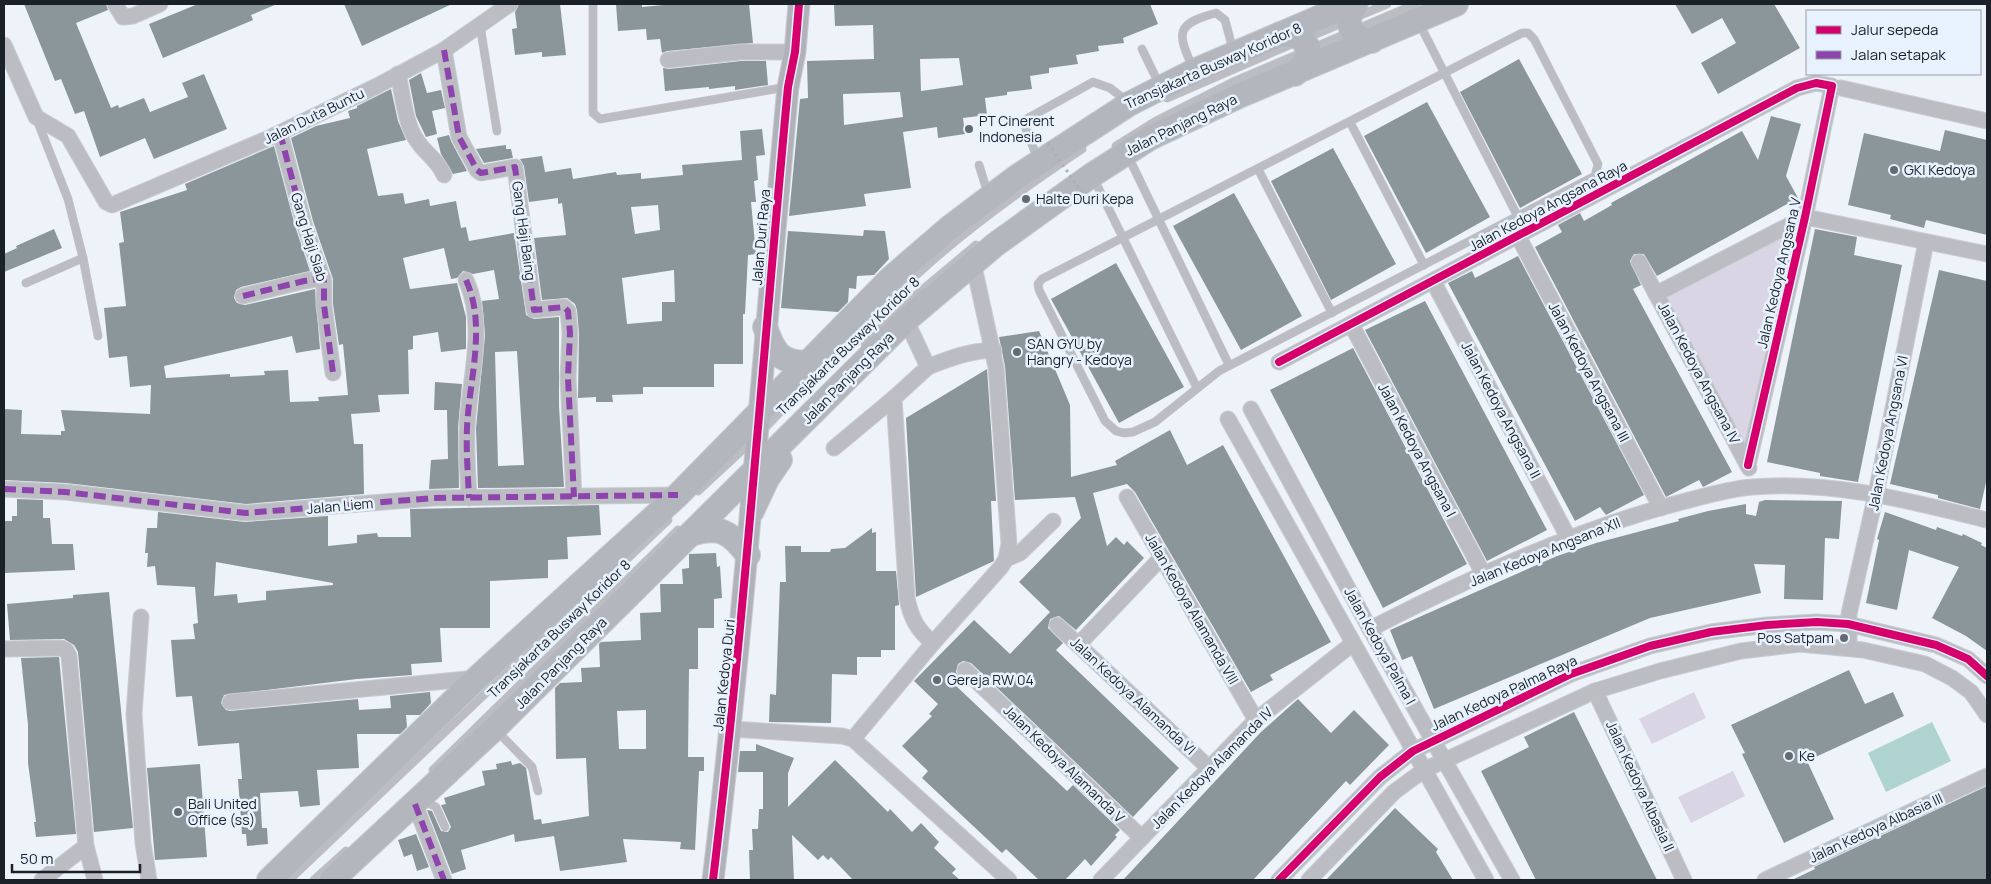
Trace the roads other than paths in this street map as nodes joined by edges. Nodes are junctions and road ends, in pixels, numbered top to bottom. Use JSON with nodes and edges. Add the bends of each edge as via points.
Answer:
{"nodes":[{"id":1,"x":160,"y":4,"type":"edge"},
{"id":2,"x":510,"y":4,"type":"edge"},
{"id":3,"x":593,"y":4,"type":"edge"},
{"id":4,"x":799,"y":4,"type":"edge"},
{"id":5,"x":1387,"y":4,"type":"edge"},
{"id":6,"x":1456,"y":4,"type":"edge"},
{"id":7,"x":119,"y":10,"type":"edge"},
{"id":8,"x":1417,"y":12,"type":"edge"},
{"id":9,"x":1356,"y":20,"type":"edge"},
{"id":10,"x":480,"y":25,"type":"junction"},
{"id":11,"x":1280,"y":34,"type":"junction"},
{"id":12,"x":4,"y":45,"type":"edge"},
{"id":13,"x":1306,"y":45,"type":"junction"},
{"id":14,"x":1142,"y":49,"type":"dead end"},
{"id":15,"x":444,"y":50,"type":"junction"},
{"id":16,"x":795,"y":52,"type":"junction"},
{"id":17,"x":1235,"y":54,"type":"junction"},
{"id":18,"x":668,"y":60,"type":"dead end"},
{"id":19,"x":1194,"y":71,"type":"junction"},
{"id":20,"x":1444,"y":73,"type":"junction"},
{"id":21,"x":398,"y":74,"type":"junction"},
{"id":22,"x":1295,"y":74,"type":"junction"},
{"id":23,"x":788,"y":86,"type":"junction"},
{"id":24,"x":1837,"y":87,"type":"junction"},
{"id":25,"x":1159,"y":95,"type":"junction"},
{"id":26,"x":1129,"y":104,"type":"junction"},
{"id":27,"x":36,"y":117,"type":"junction"},
{"id":28,"x":1987,"y":121,"type":"edge"},
{"id":29,"x":1350,"y":122,"type":"junction"},
{"id":30,"x":497,"y":131,"type":"dead end"},
{"id":31,"x":280,"y":133,"type":"junction"},
{"id":32,"x":1085,"y":146,"type":"dead end"},
{"id":33,"x":1118,"y":151,"type":"junction"},
{"id":34,"x":1043,"y":152,"type":"junction"},
{"id":35,"x":979,"y":164,"type":"dead end"},
{"id":36,"x":1258,"y":169,"type":"junction"},
{"id":37,"x":444,"y":175,"type":"dead end"},
{"id":38,"x":1092,"y":175,"type":"junction"},
{"id":39,"x":989,"y":196,"type":"junction"},
{"id":40,"x":1518,"y":217,"type":"junction"},
{"id":41,"x":1805,"y":217,"type":"junction"},
{"id":42,"x":1159,"y":220,"type":"junction"},
{"id":43,"x":1518,"y":236,"type":"junction"},
{"id":44,"x":1124,"y":238,"type":"junction"},
{"id":45,"x":1926,"y":242,"type":"junction"},
{"id":46,"x":977,"y":252,"type":"junction"},
{"id":47,"x":1987,"y":254,"type":"edge"},
{"id":48,"x":83,"y":258,"type":"junction"},
{"id":49,"x":1639,"y":262,"type":"dead end"},
{"id":50,"x":1424,"y":265,"type":"junction"},
{"id":51,"x":323,"y":278,"type":"junction"},
{"id":52,"x":466,"y":280,"type":"dead end"},
{"id":53,"x":1433,"y":281,"type":"junction"},
{"id":54,"x":26,"y":283,"type":"dead end"},
{"id":55,"x":1656,"y":294,"type":"junction"},
{"id":56,"x":243,"y":296,"type":"dead end"},
{"id":57,"x":1332,"y":312,"type":"junction"},
{"id":58,"x":906,"y":320,"type":"junction"},
{"id":59,"x":1351,"y":324,"type":"junction"},
{"id":60,"x":765,"y":327,"type":"junction"},
{"id":61,"x":98,"y":336,"type":"dead end"},
{"id":62,"x":994,"y":350,"type":"junction"},
{"id":63,"x":858,"y":352,"type":"dead end"},
{"id":64,"x":1279,"y":362,"type":"dead end"},
{"id":65,"x":808,"y":363,"type":"junction"},
{"id":66,"x":1229,"y":365,"type":"junction"},
{"id":67,"x":928,"y":368,"type":"junction"},
{"id":68,"x":333,"y":373,"type":"dead end"},
{"id":69,"x":1197,"y":388,"type":"junction"},
{"id":70,"x":894,"y":398,"type":"junction"},
{"id":71,"x":1251,"y":409,"type":"dead end"},
{"id":72,"x":809,"y":417,"type":"junction"},
{"id":73,"x":1228,"y":419,"type":"dead end"},
{"id":74,"x":756,"y":448,"type":"junction"},
{"id":75,"x":834,"y":448,"type":"dead end"},
{"id":76,"x":1748,"y":465,"type":"junction"},
{"id":77,"x":1751,"y":487,"type":"junction"},
{"id":78,"x":4,"y":489,"type":"edge"},
{"id":79,"x":1876,"y":494,"type":"junction"},
{"id":80,"x":574,"y":497,"type":"junction"},
{"id":81,"x":1127,"y":497,"type":"dead end"},
{"id":82,"x":469,"y":498,"type":"junction"},
{"id":83,"x":680,"y":503,"type":"junction"},
{"id":84,"x":1660,"y":508,"type":"junction"},
{"id":85,"x":752,"y":511,"type":"junction"},
{"id":86,"x":1987,"y":520,"type":"edge"},
{"id":87,"x":1054,"y":522,"type":"dead end"},
{"id":88,"x":1312,"y":522,"type":"junction"},
{"id":89,"x":689,"y":527,"type":"junction"},
{"id":90,"x":1291,"y":534,"type":"junction"},
{"id":91,"x":1569,"y":539,"type":"junction"},
{"id":92,"x":748,"y":555,"type":"junction"},
{"id":93,"x":1162,"y":557,"type":"junction"},
{"id":94,"x":1006,"y":559,"type":"junction"},
{"id":95,"x":1484,"y":576,"type":"junction"},
{"id":96,"x":141,"y":617,"type":"dead end"},
{"id":97,"x":1848,"y":624,"type":"junction"},
{"id":98,"x":1057,"y":625,"type":"dead end"},
{"id":99,"x":1370,"y":629,"type":"junction"},
{"id":100,"x":933,"y":643,"type":"junction"},
{"id":101,"x":1352,"y":644,"type":"junction"},
{"id":102,"x":1078,"y":645,"type":"junction"},
{"id":103,"x":1842,"y":648,"type":"junction"},
{"id":104,"x":4,"y":649,"type":"edge"},
{"id":105,"x":965,"y":670,"type":"dead end"},
{"id":106,"x":1987,"y":676,"type":"edge"},
{"id":107,"x":477,"y":678,"type":"junction"},
{"id":108,"x":1595,"y":691,"type":"junction"},
{"id":109,"x":230,"y":702,"type":"dead end"},
{"id":110,"x":1987,"y":714,"type":"edge"},
{"id":111,"x":1256,"y":720,"type":"junction"},
{"id":112,"x":494,"y":729,"type":"junction"},
{"id":113,"x":731,"y":729,"type":"junction"},
{"id":114,"x":853,"y":738,"type":"junction"},
{"id":115,"x":1432,"y":741,"type":"junction"},
{"id":116,"x":1413,"y":751,"type":"junction"},
{"id":117,"x":1444,"y":761,"type":"junction"},
{"id":118,"x":1209,"y":768,"type":"junction"},
{"id":119,"x":1424,"y":770,"type":"junction"},
{"id":120,"x":427,"y":776,"type":"dead end"},
{"id":121,"x":1987,"y":776,"type":"edge"},
{"id":122,"x":538,"y":791,"type":"dead end"},
{"id":123,"x":417,"y":802,"type":"junction"},
{"id":124,"x":445,"y":827,"type":"dead end"},
{"id":125,"x":1142,"y":838,"type":"junction"},
{"id":126,"x":86,"y":846,"type":"junction"},
{"id":127,"x":352,"y":846,"type":"dead end"},
{"id":128,"x":343,"y":876,"type":"edge"},
{"id":129,"x":42,"y":880,"type":"edge"},
{"id":130,"x":95,"y":880,"type":"edge"},
{"id":131,"x":149,"y":880,"type":"edge"},
{"id":132,"x":269,"y":880,"type":"edge"},
{"id":133,"x":289,"y":880,"type":"edge"},
{"id":134,"x":314,"y":880,"type":"edge"},
{"id":135,"x":444,"y":880,"type":"edge"},
{"id":136,"x":713,"y":880,"type":"edge"},
{"id":137,"x":1009,"y":880,"type":"edge"},
{"id":138,"x":1101,"y":880,"type":"edge"},
{"id":139,"x":1279,"y":880,"type":"edge"},
{"id":140,"x":1309,"y":880,"type":"edge"},
{"id":141,"x":1486,"y":880,"type":"edge"},
{"id":142,"x":1512,"y":880,"type":"edge"},
{"id":143,"x":1684,"y":880,"type":"edge"},
{"id":144,"x":1765,"y":880,"type":"edge"}],
"edges":[{"from":1,"to":7,"type":"street","via":[[133,16]]},
{"from":2,"to":10,"type":"street","name":"Jalan Duta Buntu"},
{"from":3,"to":23,"type":"lane","via":[[594,113],[600,119]]},
{"from":4,"to":16,"type":"street","name":"Jalan Duri Raya"},
{"from":5,"to":9,"type":"lane","name":"Transjakarta Busway Koridor 8"},
{"from":6,"to":8,"type":"main road","name":"Jalan Panjang Raya"},
{"from":8,"to":9,"type":"main road","name":"Jalan Panjang Raya"},
{"from":8,"to":20,"type":"lane"},
{"from":9,"to":11,"type":"main road","name":"Jalan Panjang Raya"},
{"from":9,"to":13,"type":"lane","name":"Transjakarta Busway Koridor 8"},
{"from":9,"to":13,"type":"lane","name":"Transjakarta Busway Koridor 8"},
{"from":9,"to":22,"type":"main road","name":"Jalan Panjang Raya"},
{"from":10,"to":15,"type":"street","name":"Jalan Duta Buntu"},
{"from":10,"to":30,"type":"lane"},
{"from":11,"to":13,"type":"main road","via":[[1294,34]]},
{"from":11,"to":17,"type":"main road","name":"Jalan Panjang Raya"},
{"from":12,"to":27,"type":"street"},
{"from":13,"to":22,"type":"main road","via":[[1304,66]]},
{"from":13,"to":25,"type":"lane","name":"Transjakarta Busway Koridor 8"},
{"from":13,"to":33,"type":"lane","name":"Transjakarta Busway Koridor 8","via":[[1156,121]]},
{"from":14,"to":25,"type":"lane"},
{"from":15,"to":21,"type":"street","name":"Jalan Duta Buntu"},
{"from":15,"to":80,"type":"street","name":"Gang Haji Baing","via":[[459,137],[477,170],[481,173],[515,167],[534,310],[564,307],[568,311]]},
{"from":16,"to":18,"type":"street","via":[[740,52]]},
{"from":16,"to":23,"type":"street","name":"Jalan Duri Raya"},
{"from":17,"to":19,"type":"main road","name":"Jalan Panjang Raya"},
{"from":17,"to":19,"type":"lane","via":[[1225,20],[1216,12],[1202,16],[1188,23],[1180,35]]},
{"from":19,"to":25,"type":"main road","name":"Jalan Panjang Raya"},
{"from":20,"to":29,"type":"lane"},
{"from":20,"to":40,"type":"lane"},
{"from":20,"to":40,"type":"lane","via":[[1522,33],[1532,35],[1547,64],[1598,168],[1591,179]]},
{"from":21,"to":31,"type":"street","name":"Jalan Duta Buntu"},
{"from":21,"to":37,"type":"street","via":[[413,134],[439,163]]},
{"from":22,"to":33,"type":"main road","name":"Jalan Panjang Raya"},
{"from":23,"to":60,"type":"street","name":"Jalan Duri Raya"},
{"from":24,"to":28,"type":"street","name":"Jalan Kedoya Angsana Raya"},
{"from":24,"to":41,"type":"street","name":"Jalan Kedoya Angsana V"},
{"from":24,"to":43,"type":"street","name":"Jalan Kedoya Angsana Raya","via":[[1816,83],[1797,88]]},
{"from":25,"to":26,"type":"main road","name":"Jalan Panjang Raya"},
{"from":26,"to":34,"type":"main road","name":"Jalan Panjang Raya"},
{"from":26,"to":34,"type":"lane","via":[[1110,88],[1093,82],[1023,121]]},
{"from":27,"to":31,"type":"street","name":"Jalan Duta Buntu","via":[[68,136],[106,202],[112,205]]},
{"from":27,"to":48,"type":"lane","via":[[68,199]]},
{"from":29,"to":36,"type":"lane"},
{"from":29,"to":50,"type":"lane"},
{"from":31,"to":51,"type":"street","name":"Gang Haji Siab","via":[[304,224]]},
{"from":32,"to":74,"type":"lane","name":"Transjakarta Busway Koridor 8","via":[[934,259],[886,304]]},
{"from":33,"to":38,"type":"main road","name":"Jalan Panjang Raya"},
{"from":33,"to":42,"type":"lane"},
{"from":34,"to":39,"type":"main road","name":"Jalan Panjang Raya"},
{"from":35,"to":39,"type":"lane"},
{"from":36,"to":42,"type":"lane"},
{"from":36,"to":57,"type":"lane"},
{"from":38,"to":44,"type":"lane"},
{"from":38,"to":46,"type":"main road","name":"Jalan Panjang Raya"},
{"from":39,"to":65,"type":"main road","name":"Jalan Panjang Raya","via":[[891,278]]},
{"from":40,"to":50,"type":"lane"},
{"from":41,"to":45,"type":"street"},
{"from":41,"to":55,"type":"street"},
{"from":41,"to":76,"type":"street","name":"Jalan Kedoya Angsana V"},
{"from":42,"to":44,"type":"lane"},
{"from":42,"to":66,"type":"lane"},
{"from":43,"to":53,"type":"street","name":"Jalan Kedoya Angsana Raya"},
{"from":43,"to":84,"type":"street","name":"Jalan Kedoya Angsana III"},
{"from":44,"to":69,"type":"lane"},
{"from":44,"to":69,"type":"lane","via":[[1042,278],[1039,290],[1104,421],[1116,431],[1133,432],[1155,422]]},
{"from":45,"to":47,"type":"street"},
{"from":45,"to":79,"type":"street","name":"Jalan Kedoya Angsana VI"},
{"from":46,"to":58,"type":"main road","name":"Jalan Panjang Raya"},
{"from":46,"to":62,"type":"street"},
{"from":46,"to":63,"type":"lane","name":"Transjakarta Busway Koridor 8","via":[[903,306]]},
{"from":48,"to":54,"type":"lane"},
{"from":48,"to":61,"type":"lane"},
{"from":49,"to":55,"type":"street","name":"Jalan Kedoya Angsana IV"},
{"from":50,"to":57,"type":"lane"},
{"from":51,"to":56,"type":"street"},
{"from":51,"to":68,"type":"street","name":"Gang Haji Siab"},
{"from":52,"to":82,"type":"street","via":[[474,302],[476,336],[466,428]]},
{"from":53,"to":59,"type":"street","name":"Jalan Kedoya Angsana Raya"},
{"from":53,"to":91,"type":"street","name":"Jalan Kedoya Angsana II"},
{"from":55,"to":76,"type":"street","name":"Jalan Kedoya Angsana IV"},
{"from":57,"to":66,"type":"lane"},
{"from":58,"to":67,"type":"street"},
{"from":58,"to":72,"type":"main road","name":"Jalan Panjang Raya"},
{"from":59,"to":64,"type":"street","name":"Jalan Kedoya Angsana Raya"},
{"from":59,"to":95,"type":"street","name":"Jalan Kedoya Angsana I"},
{"from":60,"to":65,"type":"main road","via":[[780,357]]},
{"from":60,"to":74,"type":"street","name":"Jalan Duri Raya"},
{"from":62,"to":67,"type":"street","via":[[954,356]]},
{"from":62,"to":94,"type":"street","via":[[1009,544]]},
{"from":65,"to":74,"type":"main road","name":"Jalan Panjang Raya"},
{"from":66,"to":69,"type":"lane"},
{"from":67,"to":70,"type":"street"},
{"from":70,"to":75,"type":"street"},
{"from":70,"to":100,"type":"street","via":[[907,598],[911,618]]},
{"from":71,"to":88,"type":"street","name":"Jalan Kedoya Palma I"},
{"from":72,"to":74,"type":"main road","name":"Jalan Panjang Raya"},
{"from":72,"to":85,"type":"main road","via":[[767,479]]},
{"from":73,"to":90,"type":"street","name":"Jalan Kedoya Palma I"},
{"from":74,"to":83,"type":"main road","name":"Jalan Panjang Raya"},
{"from":74,"to":85,"type":"street","name":"Jalan Kedoya Duri"},
{"from":74,"to":89,"type":"main road","name":"Jalan Panjang Raya"},
{"from":76,"to":77,"type":"street","name":"Jalan Kedoya Angsana IV"},
{"from":77,"to":79,"type":"street","name":"Jalan Kedoya Angsana XII"},
{"from":77,"to":84,"type":"street","name":"Jalan Kedoya Angsana XII"},
{"from":78,"to":82,"type":"street","name":"Jalan Liem","via":[[65,492],[246,514],[434,498]]},
{"from":79,"to":86,"type":"street","name":"Jalan Kedoya Angsana XII"},
{"from":79,"to":97,"type":"street","name":"Jalan Kedoya Angsana VI"},
{"from":80,"to":82,"type":"street","name":"Jalan Liem"},
{"from":80,"to":83,"type":"street","name":"Jalan Liem"},
{"from":81,"to":93,"type":"street","name":"Jalan Kedoya Alamanda VIII"},
{"from":83,"to":107,"type":"main road","name":"Jalan Panjang Raya"},
{"from":83,"to":133,"type":"lane","name":"Transjakarta Busway Koridor 8"},
{"from":84,"to":91,"type":"street","name":"Jalan Kedoya Angsana XII"},
{"from":85,"to":92,"type":"street","name":"Jalan Kedoya Duri"},
{"from":87,"to":94,"type":"street","via":[[1020,553]]},
{"from":88,"to":90,"type":"street"},
{"from":88,"to":99,"type":"street","name":"Jalan Kedoya Palma I"},
{"from":89,"to":92,"type":"main road","via":[[724,532]]},
{"from":89,"to":112,"type":"main road","name":"Jalan Panjang Raya"},
{"from":89,"to":120,"type":"lane","name":"Transjakarta Busway Koridor 8"},
{"from":90,"to":101,"type":"street","name":"Jalan Kedoya Palma I"},
{"from":91,"to":95,"type":"street","name":"Jalan Kedoya Angsana XII"},
{"from":92,"to":113,"type":"street","name":"Jalan Kedoya Duri"},
{"from":93,"to":102,"type":"street"},
{"from":93,"to":111,"type":"street","name":"Jalan Kedoya Alamanda VIII"},
{"from":94,"to":100,"type":"street"},
{"from":95,"to":99,"type":"street","name":"Jalan Kedoya Angsana XII"},
{"from":96,"to":131,"type":"street","via":[[134,714],[142,843]]},
{"from":97,"to":103,"type":"street","name":"Jalan Kedoya Angsana VI","via":[[1850,635]]},
{"from":97,"to":106,"type":"street","name":"Jalan Kedoya Palma Raya","via":[[1936,645],[1968,659]]},
{"from":97,"to":115,"type":"street","name":"Jalan Kedoya Palma Raya","via":[[1767,625],[1711,632],[1650,646],[1571,674]]},
{"from":98,"to":102,"type":"street","name":"Jalan Kedoya Alamanda VI"},
{"from":99,"to":115,"type":"street","name":"Jalan Kedoya Palma I"},
{"from":100,"to":114,"type":"street"},
{"from":101,"to":111,"type":"street","name":"Jalan Kedoya Alamanda IV"},
{"from":101,"to":116,"type":"street","name":"Jalan Kedoya Palma I"},
{"from":102,"to":118,"type":"street","name":"Jalan Kedoya Alamanda VI"},
{"from":103,"to":108,"type":"street","via":[[1800,644],[1741,651]]},
{"from":103,"to":110,"type":"street","via":[[1925,664],[1970,692]]},
{"from":104,"to":126,"type":"street","via":[[66,650],[70,661]]},
{"from":105,"to":125,"type":"street","name":"Jalan Kedoya Alamanda V"},
{"from":107,"to":109,"type":"street"},
{"from":107,"to":132,"type":"main road","name":"Jalan Panjang Raya"},
{"from":108,"to":117,"type":"street"},
{"from":108,"to":143,"type":"street","name":"Jalan Kedoya Albasia II"},
{"from":111,"to":118,"type":"street","name":"Jalan Kedoya Alamanda IV"},
{"from":112,"to":122,"type":"lane","via":[[532,767]]},
{"from":112,"to":123,"type":"main road","name":"Jalan Panjang Raya"},
{"from":113,"to":114,"type":"street"},
{"from":113,"to":136,"type":"street","name":"Jalan Kedoya Duri"},
{"from":114,"to":137,"type":"street"},
{"from":115,"to":116,"type":"street","name":"Jalan Kedoya Palma Raya"},
{"from":115,"to":117,"type":"street","name":"Jalan Kedoya Palma I"},
{"from":116,"to":119,"type":"street","name":"Jalan Kedoya Palma I"},
{"from":116,"to":139,"type":"street","name":"Jalan Kedoya Palma Raya","via":[[1380,777]]},
{"from":117,"to":119,"type":"street"},
{"from":117,"to":142,"type":"street","name":"Jalan Kedoya Palma I"},
{"from":118,"to":125,"type":"street","name":"Jalan Kedoya Alamanda IV"},
{"from":119,"to":140,"type":"street","via":[[1394,792]]},
{"from":119,"to":141,"type":"street","name":"Jalan Kedoya Palma I"},
{"from":121,"to":144,"type":"street","name":"Jalan Kedoya Albasia III"},
{"from":123,"to":124,"type":"lane","via":[[436,807]]},
{"from":123,"to":128,"type":"main road","name":"Jalan Panjang Raya"},
{"from":123,"to":135,"type":"street"},
{"from":125,"to":138,"type":"street","name":"Jalan Kedoya Alamanda IV"},
{"from":126,"to":129,"type":"street"},
{"from":126,"to":130,"type":"street"},
{"from":127,"to":134,"type":"lane"}]}
